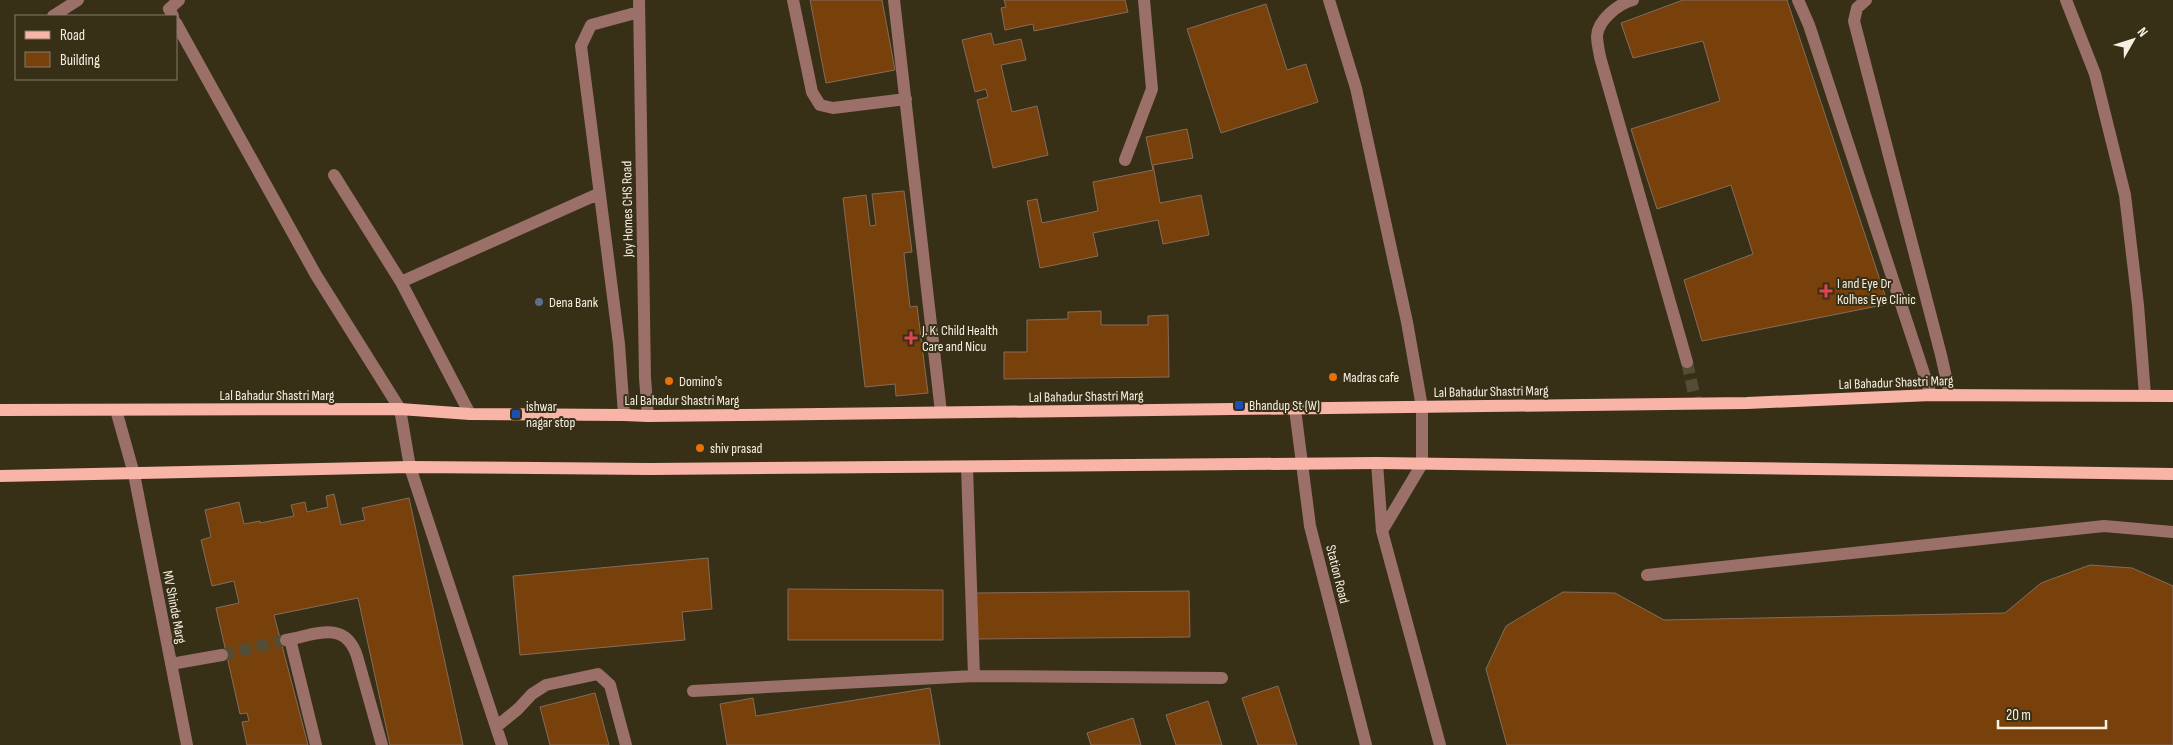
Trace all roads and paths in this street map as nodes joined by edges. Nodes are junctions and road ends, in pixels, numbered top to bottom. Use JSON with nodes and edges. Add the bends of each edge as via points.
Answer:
{"nodes":[{"id":1,"x":78,"y":0,"type":"edge"},
{"id":2,"x":179,"y":0,"type":"edge"},
{"id":3,"x":793,"y":0,"type":"edge"},
{"id":4,"x":894,"y":0,"type":"edge"},
{"id":5,"x":1144,"y":0,"type":"edge"},
{"id":6,"x":1329,"y":0,"type":"edge"},
{"id":7,"x":1633,"y":0,"type":"edge"},
{"id":8,"x":1798,"y":0,"type":"edge"},
{"id":9,"x":1866,"y":0,"type":"edge"},
{"id":10,"x":2066,"y":0,"type":"edge"},
{"id":11,"x":639,"y":6,"type":"edge"},
{"id":12,"x":168,"y":8,"type":"edge"},
{"id":13,"x":55,"y":15,"type":"edge"},
{"id":14,"x":178,"y":27,"type":"edge"},
{"id":15,"x":906,"y":98,"type":"junction"},
{"id":16,"x":1125,"y":160,"type":"dead end"},
{"id":17,"x":334,"y":175,"type":"dead end"},
{"id":18,"x":598,"y":194,"type":"junction"},
{"id":19,"x":401,"y":282,"type":"junction"},
{"id":20,"x":1688,"y":362,"type":"tunnel mouth"},
{"id":21,"x":1931,"y":395,"type":"junction"},
{"id":22,"x":1950,"y":395,"type":"junction"},
{"id":23,"x":2145,"y":395,"type":"junction"},
{"id":24,"x":2173,"y":396,"type":"edge"},
{"id":25,"x":1422,"y":407,"type":"junction"},
{"id":26,"x":1295,"y":409,"type":"junction"},
{"id":27,"x":0,"y":410,"type":"edge"},
{"id":28,"x":116,"y":410,"type":"junction"},
{"id":29,"x":400,"y":410,"type":"junction"},
{"id":30,"x":941,"y":412,"type":"junction"},
{"id":31,"x":470,"y":414,"type":"junction"},
{"id":32,"x":624,"y":414,"type":"junction"},
{"id":33,"x":648,"y":416,"type":"junction"},
{"id":34,"x":1377,"y":463,"type":"junction"},
{"id":35,"x":1302,"y":464,"type":"junction"},
{"id":36,"x":1422,"y":464,"type":"junction"},
{"id":37,"x":410,"y":467,"type":"junction"},
{"id":38,"x":967,"y":467,"type":"junction"},
{"id":39,"x":134,"y":474,"type":"junction"},
{"id":40,"x":2173,"y":474,"type":"edge"},
{"id":41,"x":0,"y":476,"type":"edge"},
{"id":42,"x":1382,"y":531,"type":"junction"},
{"id":43,"x":2173,"y":532,"type":"edge"},
{"id":44,"x":1647,"y":575,"type":"dead end"},
{"id":45,"x":222,"y":656,"type":"tunnel mouth"},
{"id":46,"x":171,"y":664,"type":"junction"},
{"id":47,"x":974,"y":676,"type":"junction"},
{"id":48,"x":1222,"y":678,"type":"dead end"},
{"id":49,"x":693,"y":691,"type":"dead end"},
{"id":50,"x":496,"y":727,"type":"junction"},
{"id":51,"x":187,"y":745,"type":"edge"},
{"id":52,"x":316,"y":745,"type":"edge"},
{"id":53,"x":382,"y":745,"type":"edge"},
{"id":54,"x":502,"y":745,"type":"edge"},
{"id":55,"x":626,"y":745,"type":"edge"},
{"id":56,"x":1366,"y":745,"type":"edge"},
{"id":57,"x":1440,"y":745,"type":"edge"}],
"edges":[{"from":1,"to":13,"type":"street"},
{"from":2,"to":12,"type":"street"},
{"from":3,"to":15,"type":"street","via":[[812,92],[820,104],[833,108]]},
{"from":4,"to":15,"type":"street"},
{"from":5,"to":16,"type":"street","via":[[1152,89]]},
{"from":6,"to":25,"type":"street","via":[[1356,88],[1407,322]]},
{"from":7,"to":20,"type":"street","via":[[1604,19],[1597,36],[1600,57]]},
{"from":8,"to":21,"type":"street"},
{"from":9,"to":22,"type":"street","via":[[1857,8],[1854,20]]},
{"from":10,"to":23,"type":"street","via":[[2095,74],[2125,196]]},
{"from":11,"to":18,"type":"street","via":[[591,25],[581,46]]},
{"from":11,"to":33,"type":"street","name":"Joy Homes CHS Road"},
{"from":14,"to":29,"type":"street","via":[[316,275]]},
{"from":15,"to":30,"type":"street"},
{"from":17,"to":19,"type":"street"},
{"from":18,"to":19,"type":"street"},
{"from":18,"to":32,"type":"street"},
{"from":19,"to":31,"type":"street"},
{"from":21,"to":22,"type":"main road","name":"Lal Bahadur Shastri Marg"},
{"from":21,"to":25,"type":"main road","name":"Lal Bahadur Shastri Marg","via":[[1747,403]]},
{"from":22,"to":23,"type":"main road","name":"Lal Bahadur Shastri Marg"},
{"from":23,"to":24,"type":"main road","name":"Lal Bahadur Shastri Marg"},
{"from":25,"to":26,"type":"main road","name":"Lal Bahadur Shastri Marg"},
{"from":25,"to":36,"type":"street"},
{"from":26,"to":30,"type":"main road","name":"Lal Bahadur Shastri Marg"},
{"from":26,"to":35,"type":"street","name":"Station Road"},
{"from":27,"to":28,"type":"main road","name":"Lal Bahadur Shastri Marg"},
{"from":28,"to":29,"type":"main road","name":"Lal Bahadur Shastri Marg"},
{"from":28,"to":39,"type":"street","name":"MV Shinde Marg"},
{"from":29,"to":31,"type":"main road","name":"Lal Bahadur Shastri Marg"},
{"from":29,"to":37,"type":"street"},
{"from":30,"to":33,"type":"main road","name":"Lal Bahadur Shastri Marg"},
{"from":31,"to":32,"type":"main road","name":"Lal Bahadur Shastri Marg"},
{"from":32,"to":33,"type":"main road","name":"Lal Bahadur Shastri Marg"},
{"from":34,"to":35,"type":"main road"},
{"from":34,"to":36,"type":"main road"},
{"from":34,"to":42,"type":"street"},
{"from":35,"to":38,"type":"main road"},
{"from":35,"to":56,"type":"street","name":"Station Road","via":[[1310,526]]},
{"from":36,"to":40,"type":"main road"},
{"from":36,"to":42,"type":"street"},
{"from":37,"to":38,"type":"main road"},
{"from":37,"to":39,"type":"main road"},
{"from":37,"to":50,"type":"street"},
{"from":38,"to":47,"type":"street"},
{"from":39,"to":41,"type":"main road"},
{"from":39,"to":46,"type":"street","name":"MV Shinde Marg"},
{"from":42,"to":57,"type":"street"},
{"from":43,"to":44,"type":"street","via":[[2104,526]]},
{"from":45,"to":46,"type":"street"},
{"from":46,"to":51,"type":"street","name":"MV Shinde Marg"},
{"from":47,"to":48,"type":"street"},
{"from":47,"to":49,"type":"street"},
{"from":50,"to":54,"type":"street"},
{"from":50,"to":55,"type":"street","via":[[546,685],[598,674],[610,685]]},
{"from":52,"to":53,"type":"street","via":[[288,640],[340,632],[354,645]]}]}
